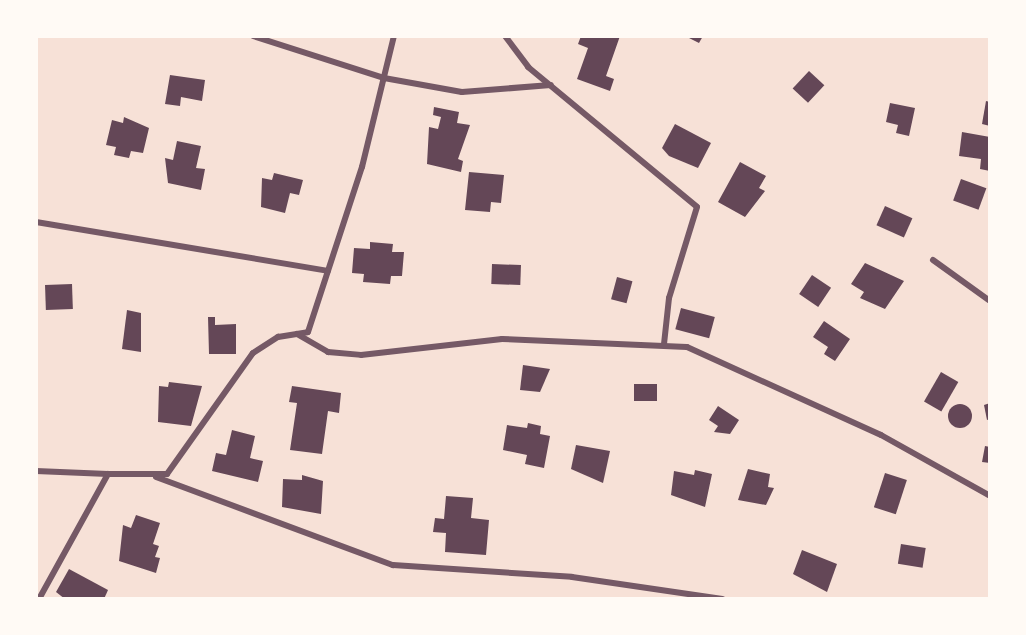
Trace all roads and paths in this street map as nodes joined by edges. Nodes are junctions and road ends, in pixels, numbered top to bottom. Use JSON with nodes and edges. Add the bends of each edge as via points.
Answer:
{"nodes":[{"id":1,"x":253,"y":36,"type":"edge"},
{"id":2,"x":394,"y":36,"type":"edge"},
{"id":3,"x":505,"y":36,"type":"edge"},
{"id":4,"x":384,"y":78,"type":"junction"},
{"id":5,"x":551,"y":85,"type":"junction"},
{"id":6,"x":36,"y":222,"type":"edge"},
{"id":7,"x":933,"y":260,"type":"dead end"},
{"id":8,"x":328,"y":271,"type":"junction"},
{"id":9,"x":990,"y":301,"type":"edge"},
{"id":10,"x":297,"y":334,"type":"junction"},
{"id":11,"x":664,"y":344,"type":"junction"},
{"id":12,"x":36,"y":471,"type":"edge"},
{"id":13,"x":108,"y":474,"type":"junction"},
{"id":14,"x":153,"y":476,"type":"junction"},
{"id":15,"x":990,"y":496,"type":"edge"},
{"id":16,"x":663,"y":595,"type":"edge"},
{"id":17,"x":39,"y":599,"type":"edge"},
{"id":18,"x":722,"y":599,"type":"edge"}],
"edges":[{"from":1,"to":4,"type":"street"},
{"from":2,"to":4,"type":"street"},
{"from":3,"to":5,"type":"street","via":[[514,54]]},
{"from":4,"to":5,"type":"street","via":[[462,92]]},
{"from":4,"to":8,"type":"street"},
{"from":5,"to":11,"type":"street","via":[[697,207],[669,298]]},
{"from":6,"to":8,"type":"street"},
{"from":7,"to":9,"type":"street"},
{"from":8,"to":10,"type":"street","via":[[308,332]]},
{"from":10,"to":11,"type":"street","via":[[328,352],[362,355],[502,339]]},
{"from":10,"to":14,"type":"street","via":[[269,340],[253,353],[180,459],[167,474]]},
{"from":11,"to":15,"type":"street","via":[[708,354],[836,412]]},
{"from":12,"to":13,"type":"street"},
{"from":13,"to":14,"type":"street"},
{"from":13,"to":17,"type":"street"},
{"from":14,"to":16,"type":"street","via":[[393,565],[572,577]]},
{"from":16,"to":18,"type":"street"}]}
